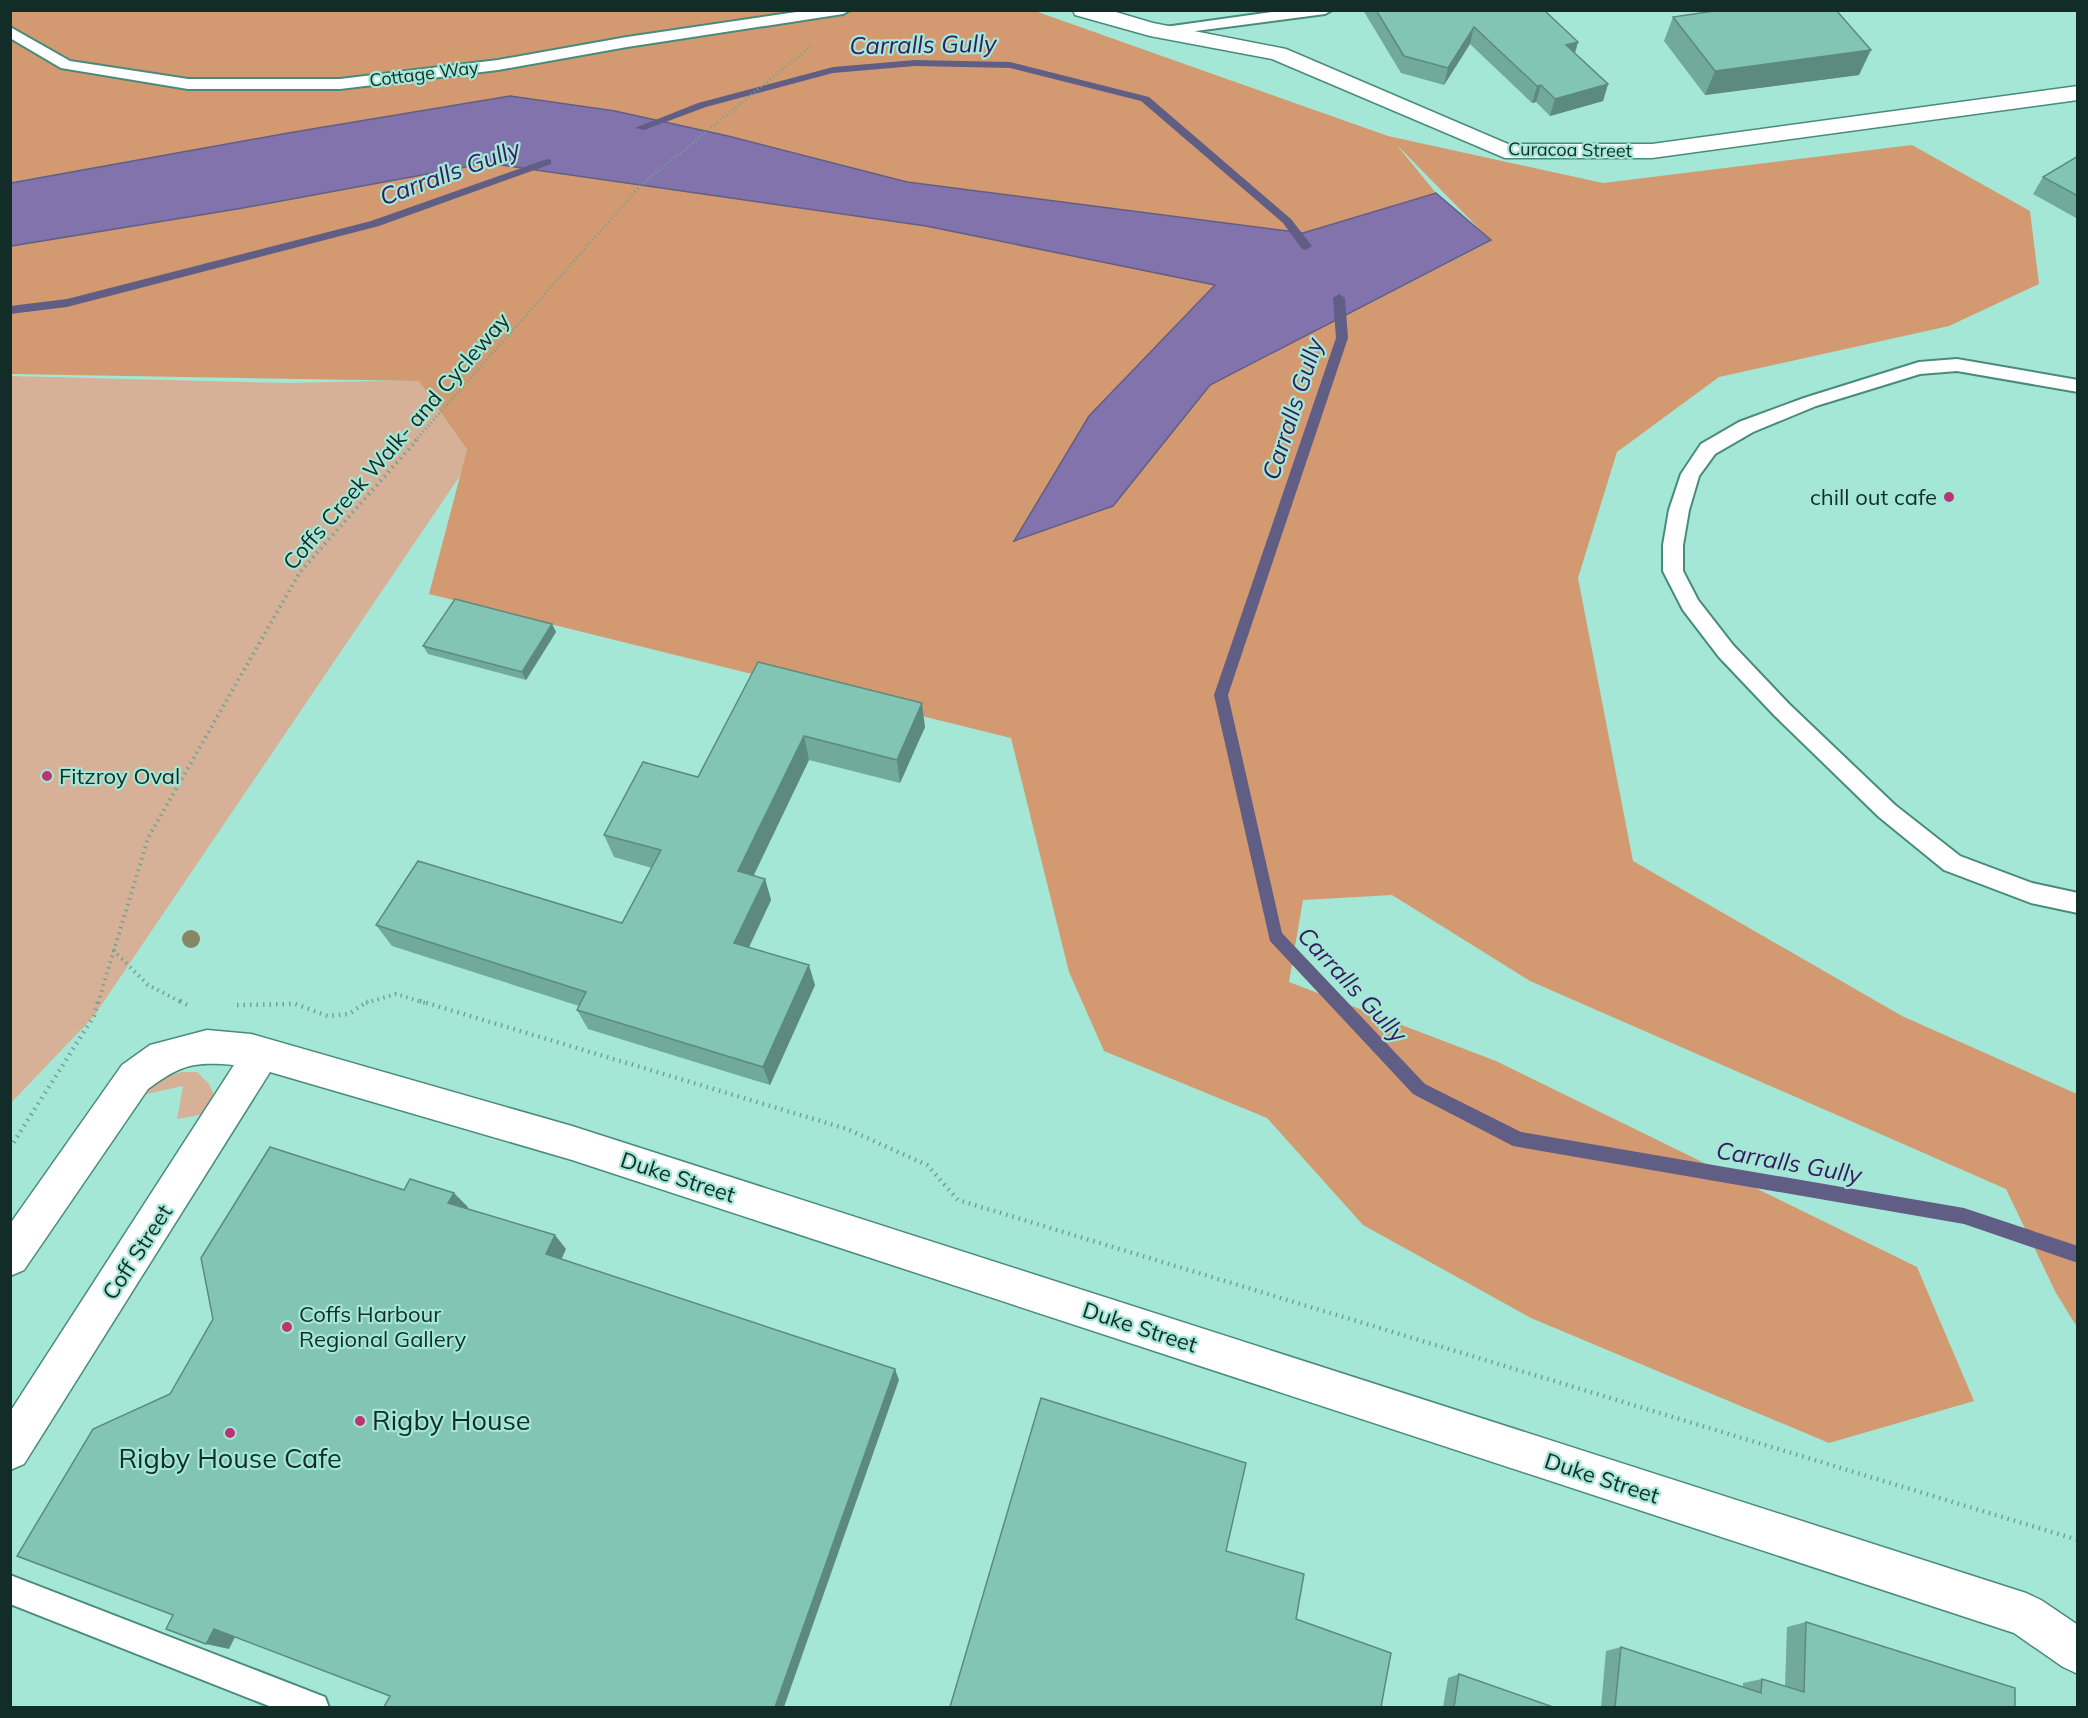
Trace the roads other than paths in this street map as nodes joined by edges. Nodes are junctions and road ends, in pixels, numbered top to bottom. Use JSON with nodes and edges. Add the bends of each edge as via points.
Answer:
{"nodes":[{"id":1,"x":843,"y":10,"type":"edge"},
{"id":2,"x":1083,"y":10,"type":"edge"},
{"id":3,"x":1325,"y":10,"type":"edge"},
{"id":4,"x":10,"y":31,"type":"edge"},
{"id":5,"x":1165,"y":31,"type":"junction"},
{"id":6,"x":2078,"y":93,"type":"edge"},
{"id":7,"x":2078,"y":386,"type":"edge"},
{"id":8,"x":2078,"y":903,"type":"edge"},
{"id":9,"x":256,"y":1051,"type":"junction"},
{"id":10,"x":10,"y":1257,"type":"edge"},
{"id":11,"x":10,"y":1450,"type":"edge"},
{"id":12,"x":10,"y":1589,"type":"edge"},
{"id":13,"x":2078,"y":1652,"type":"edge"},
{"id":14,"x":314,"y":1707,"type":"edge"}],
"edges":[{"from":1,"to":4,"type":"lane","name":"Cottage Way","via":[[498,65],[340,84],[188,84],[66,65]]},
{"from":2,"to":5,"type":"street","name":"Curacoa Street"},
{"from":3,"to":5,"type":"lane"},
{"from":5,"to":6,"type":"street","name":"Curacoa Street","via":[[1278,54],[1505,151],[1652,151]]},
{"from":7,"to":8,"type":"lane","via":[[1957,365],[1918,368],[1746,427],[1708,448],[1690,474],[1679,510],[1673,571],[1690,605],[1726,651],[1887,811],[1952,862],[2031,893]]},
{"from":9,"to":10,"type":"street","via":[[207,1046],[163,1057],[135,1077]]},
{"from":9,"to":11,"type":"street","name":"Coff Street"},
{"from":9,"to":13,"type":"street","name":"Duke Street","via":[[572,1143],[2026,1615]]},
{"from":12,"to":14,"type":"lane"}]}
